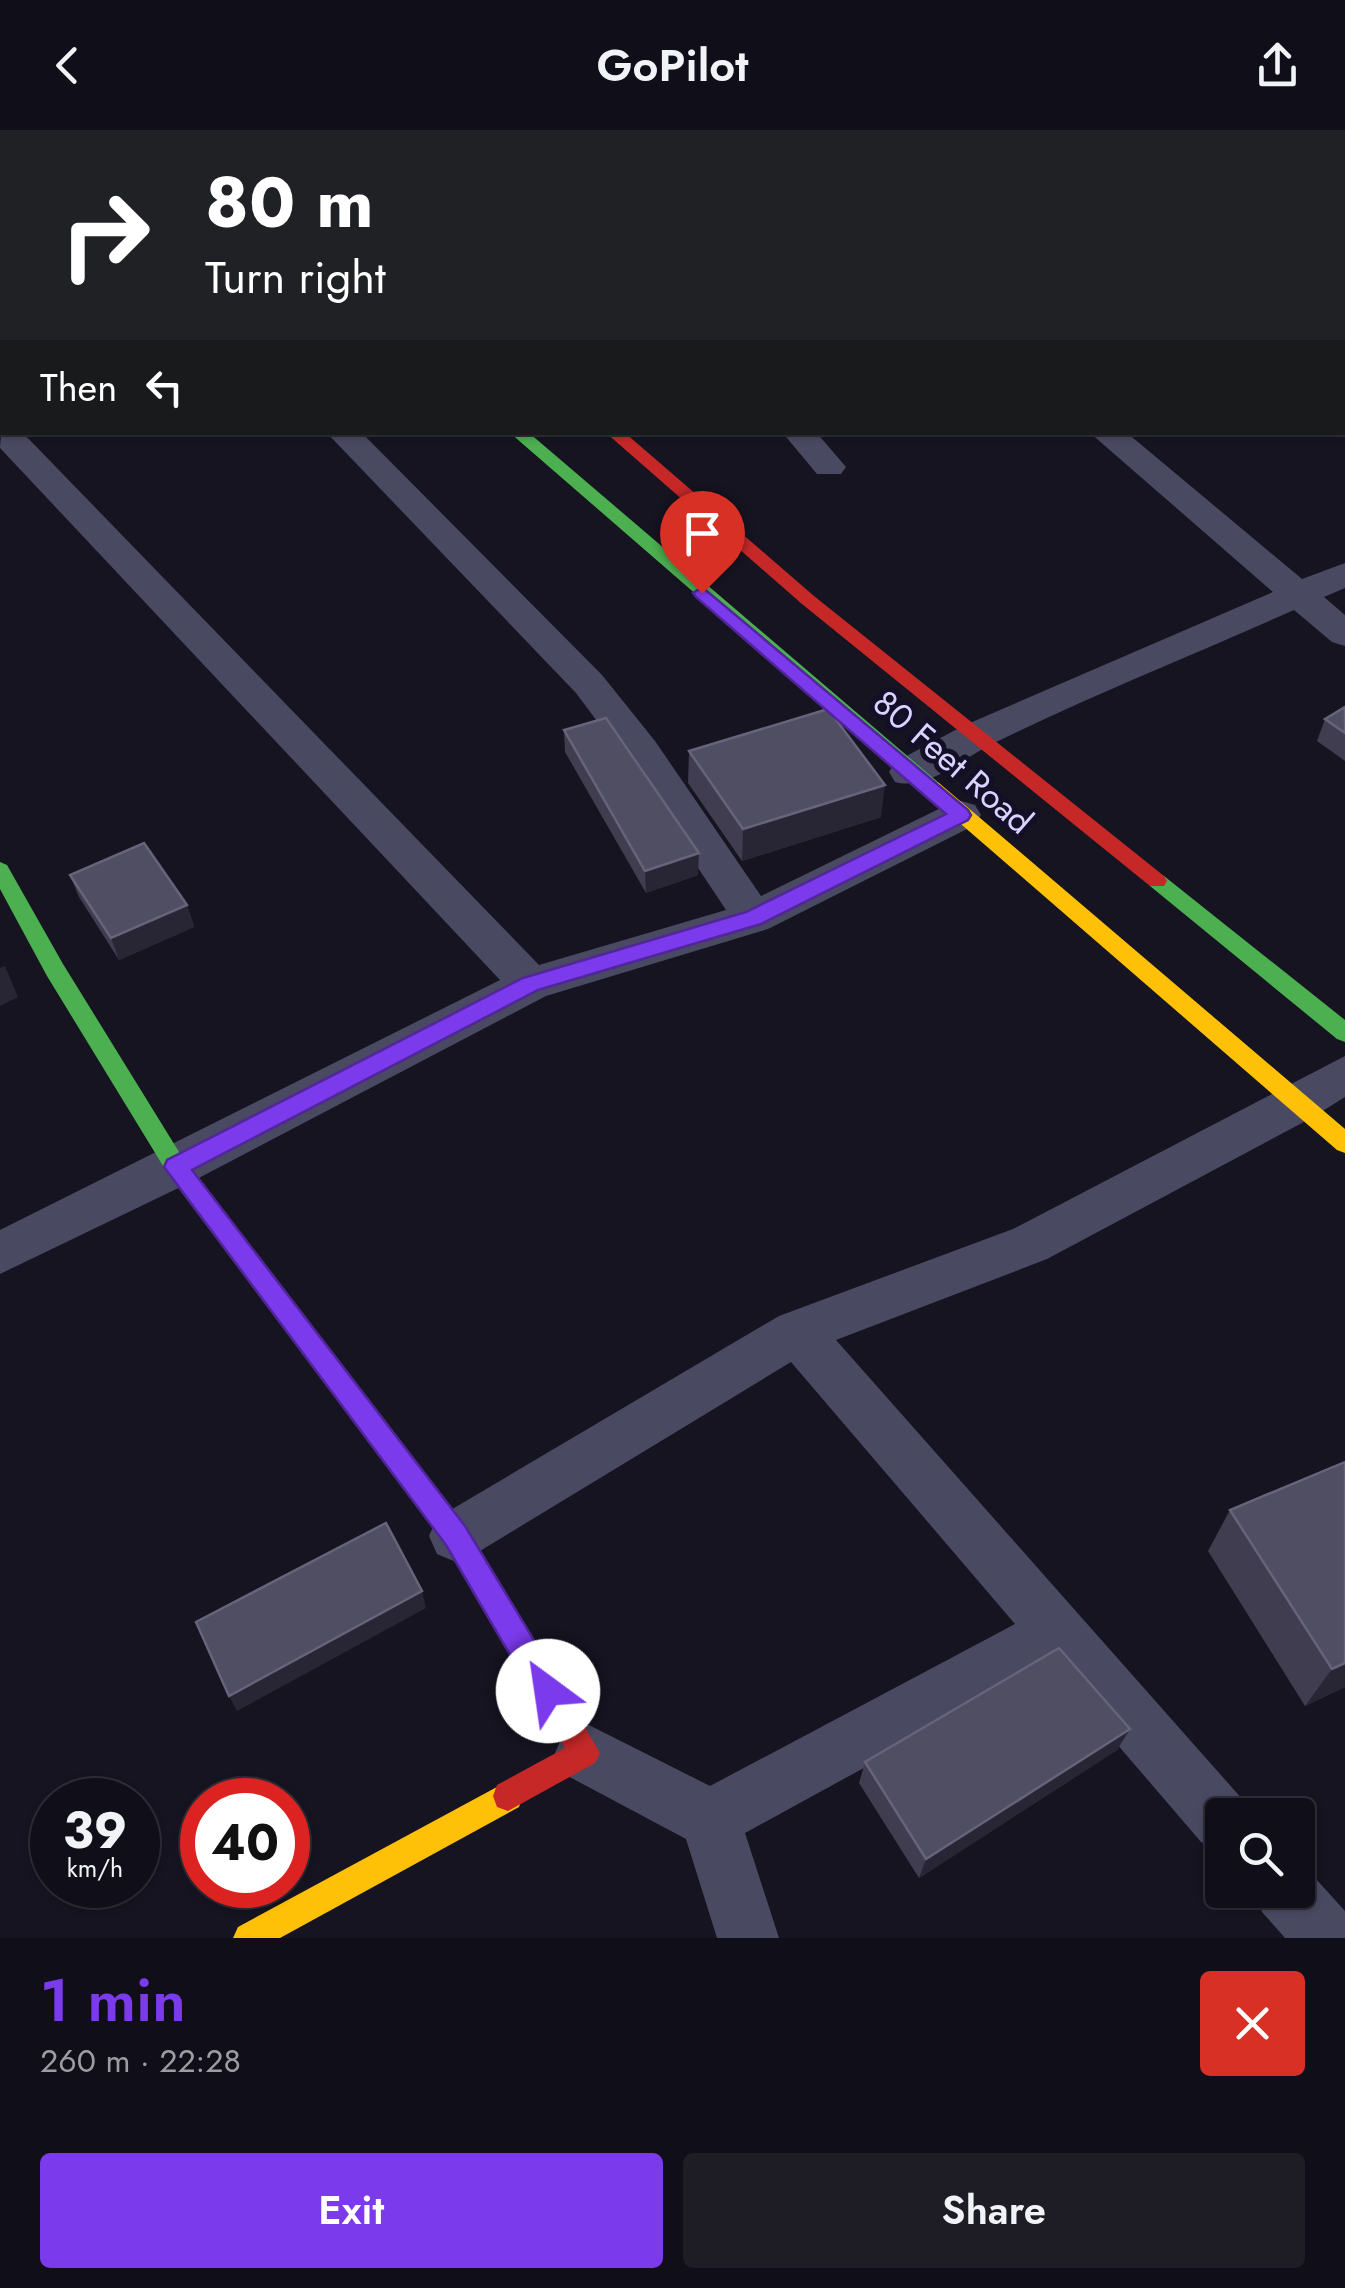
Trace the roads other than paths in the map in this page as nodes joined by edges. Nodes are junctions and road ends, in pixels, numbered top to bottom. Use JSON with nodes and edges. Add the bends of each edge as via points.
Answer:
{"nodes":[{"id":1,"x":6,"y":435,"type":"edge"},
{"id":2,"x":345,"y":435,"type":"edge"},
{"id":3,"x":520,"y":435,"type":"edge"},
{"id":4,"x":616,"y":435,"type":"edge"},
{"id":5,"x":801,"y":435,"type":"edge"},
{"id":6,"x":1108,"y":435,"type":"edge"},
{"id":7,"x":829,"y":466,"type":"dead end"},
{"id":8,"x":1345,"y":574,"type":"edge"},
{"id":9,"x":1295,"y":595,"type":"junction"},
{"id":10,"x":1345,"y":634,"type":"edge"},
{"id":11,"x":977,"y":735,"type":"junction"},
{"id":12,"x":910,"y":772,"type":"junction"},
{"id":13,"x":960,"y":815,"type":"junction"},
{"id":14,"x":0,"y":870,"type":"edge"},
{"id":15,"x":754,"y":918,"type":"junction"},
{"id":16,"x":531,"y":984,"type":"junction"},
{"id":17,"x":1345,"y":1033,"type":"edge"},
{"id":18,"x":1345,"y":1074,"type":"edge"},
{"id":19,"x":1298,"y":1104,"type":"junction"},
{"id":20,"x":1345,"y":1143,"type":"edge"},
{"id":21,"x":176,"y":1167,"type":"junction"},
{"id":22,"x":0,"y":1253,"type":"edge"},
{"id":23,"x":797,"y":1332,"type":"junction"},
{"id":24,"x":456,"y":1536,"type":"junction"},
{"id":25,"x":1055,"y":1632,"type":"junction"},
{"id":26,"x":584,"y":1753,"type":"junction"},
{"id":27,"x":1205,"y":1802,"type":"edge"},
{"id":28,"x":710,"y":1818,"type":"junction"},
{"id":29,"x":1300,"y":1908,"type":"edge"},
{"id":30,"x":248,"y":1938,"type":"edge"},
{"id":31,"x":748,"y":1938,"type":"edge"},
{"id":32,"x":1327,"y":1938,"type":"edge"}],
"edges":[{"from":1,"to":16,"type":"street"},
{"from":2,"to":15,"type":"street","via":[[588,684]]},
{"from":3,"to":12,"type":"street","name":"80 Feet Road"},
{"from":4,"to":11,"type":"street","name":"80 Feet Road"},
{"from":5,"to":7,"type":"street"},
{"from":6,"to":9,"type":"street"},
{"from":8,"to":9,"type":"street"},
{"from":9,"to":10,"type":"street"},
{"from":9,"to":11,"type":"street"},
{"from":11,"to":12,"type":"street"},
{"from":11,"to":17,"type":"street","name":"80 Feet Road"},
{"from":12,"to":13,"type":"street","name":"80 Feet Road"},
{"from":13,"to":15,"type":"street"},
{"from":13,"to":19,"type":"street","name":"80 Feet Road"},
{"from":14,"to":21,"type":"street"},
{"from":15,"to":16,"type":"street"},
{"from":16,"to":21,"type":"street"},
{"from":18,"to":19,"type":"street"},
{"from":19,"to":20,"type":"street","name":"80 Feet Road"},
{"from":19,"to":23,"type":"street","via":[[1030,1244]]},
{"from":21,"to":22,"type":"street"},
{"from":21,"to":24,"type":"street"},
{"from":23,"to":24,"type":"street"},
{"from":23,"to":25,"type":"street"},
{"from":24,"to":26,"type":"street"},
{"from":25,"to":27,"type":"street"},
{"from":25,"to":28,"type":"street"},
{"from":26,"to":28,"type":"street"},
{"from":26,"to":30,"type":"street"},
{"from":28,"to":31,"type":"street"},
{"from":29,"to":32,"type":"street"}]}
